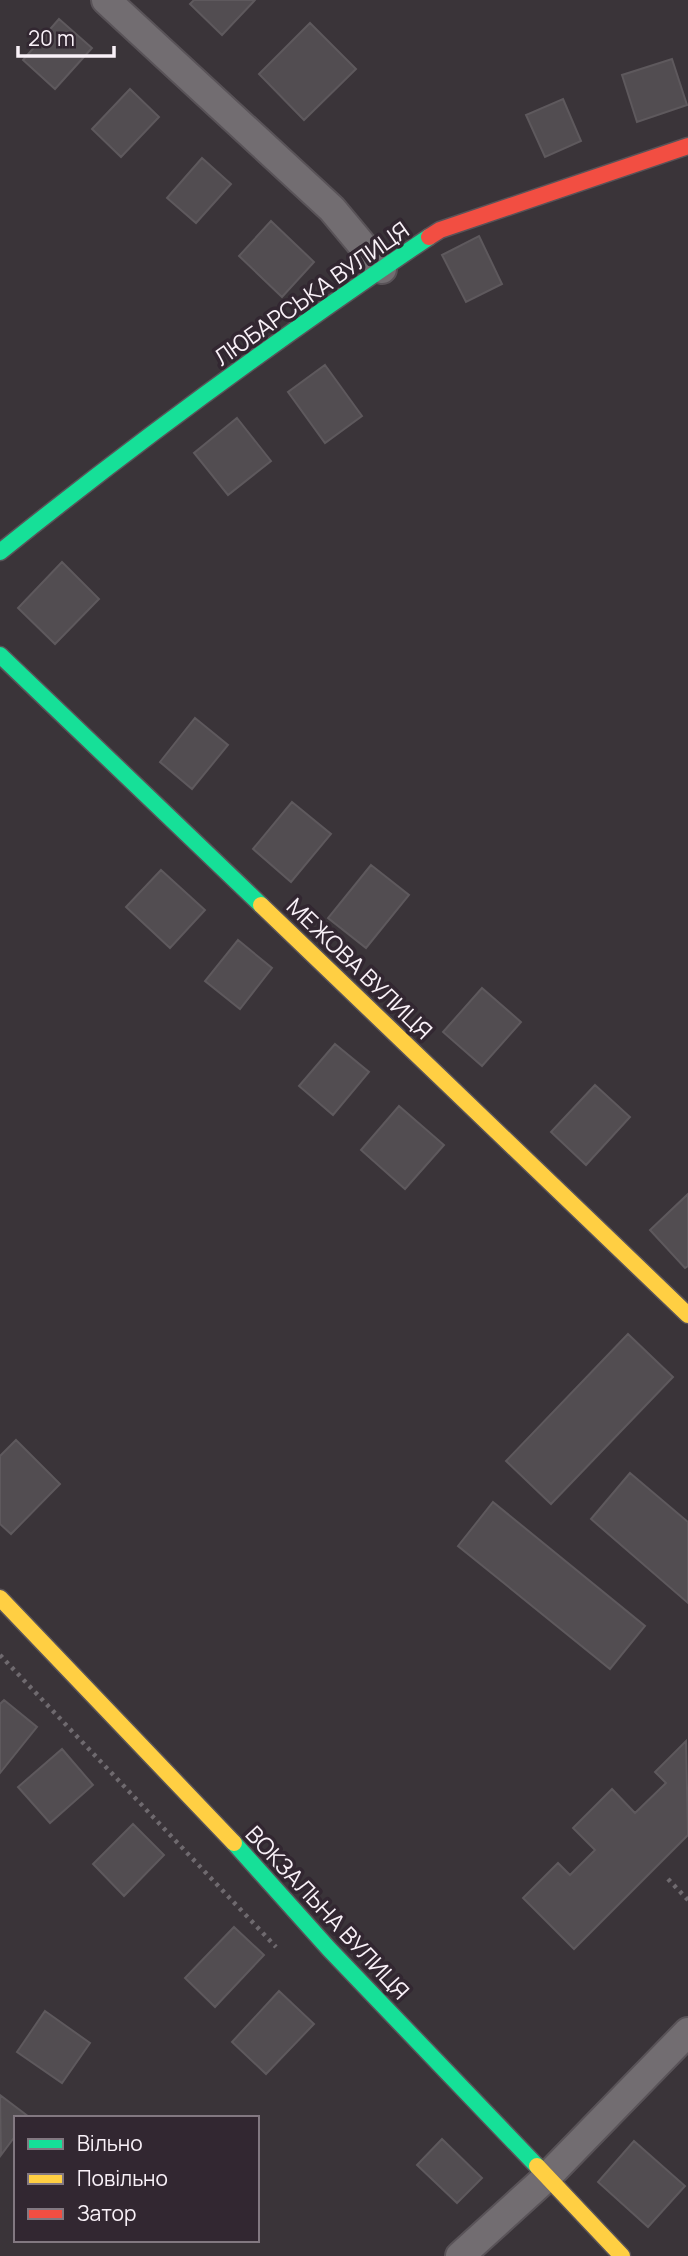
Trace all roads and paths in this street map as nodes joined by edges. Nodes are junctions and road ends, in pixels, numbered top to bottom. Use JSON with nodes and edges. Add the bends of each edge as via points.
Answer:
{"nodes":[{"id":1,"x":106,"y":0,"type":"edge"},
{"id":2,"x":688,"y":146,"type":"edge"},
{"id":3,"x":382,"y":269,"type":"junction"},
{"id":4,"x":0,"y":552,"type":"edge"},
{"id":5,"x":0,"y":655,"type":"edge"},
{"id":6,"x":688,"y":1315,"type":"edge"},
{"id":7,"x":0,"y":1598,"type":"edge"},
{"id":8,"x":668,"y":1879,"type":"dead end"},
{"id":9,"x":688,"y":1900,"type":"edge"},
{"id":10,"x":688,"y":2032,"type":"edge"},
{"id":11,"x":547,"y":2177,"type":"junction"},
{"id":12,"x":460,"y":2256,"type":"edge"},
{"id":13,"x":622,"y":2256,"type":"edge"}],
"edges":[{"from":1,"to":3,"type":"street","via":[[332,209]]},
{"from":2,"to":3,"type":"street","name":"ЛЮБАРСЬКА ВУЛИЦЯ","via":[[440,230]]},
{"from":3,"to":4,"type":"street","name":"ЛЮБАРСЬКА ВУЛИЦЯ","via":[[83,486]]},
{"from":5,"to":6,"type":"street","name":"МЕЖОВА ВУЛИЦЯ"},
{"from":7,"to":11,"type":"street","name":"ВОКЗАЛЬНА ВУЛИЦЯ"},
{"from":8,"to":9,"type":"path"},
{"from":10,"to":11,"type":"street"},
{"from":11,"to":12,"type":"street"},
{"from":11,"to":13,"type":"street","name":"ВОКЗАЛЬНА ВУЛИЦЯ"}]}
